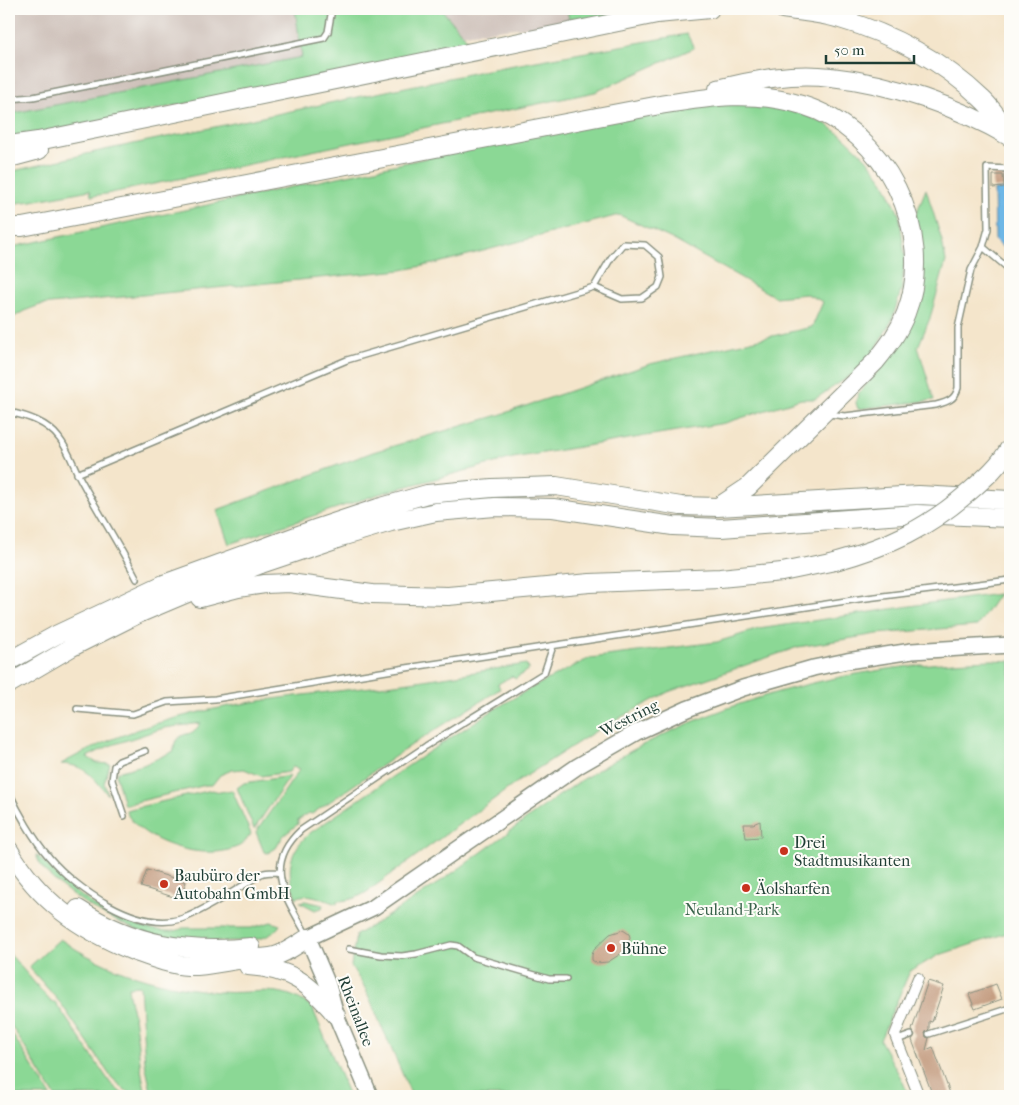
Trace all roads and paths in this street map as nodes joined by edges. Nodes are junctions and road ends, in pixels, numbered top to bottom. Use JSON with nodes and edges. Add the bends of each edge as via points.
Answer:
{"nodes":[{"id":1,"x":332,"y":9,"type":"edge"},
{"id":2,"x":710,"y":9,"type":"edge"},
{"id":3,"x":783,"y":9,"type":"edge"},
{"id":4,"x":9,"y":99,"type":"edge"},
{"id":5,"x":660,"y":105,"type":"junction"},
{"id":6,"x":179,"y":113,"type":"junction"},
{"id":7,"x":1010,"y":136,"type":"edge"},
{"id":8,"x":9,"y":145,"type":"edge"},
{"id":9,"x":9,"y":158,"type":"edge"},
{"id":10,"x":1010,"y":169,"type":"edge"},
{"id":11,"x":13,"y":229,"type":"edge"},
{"id":12,"x":983,"y":247,"type":"junction"},
{"id":13,"x":1010,"y":270,"type":"edge"},
{"id":14,"x":594,"y":286,"type":"junction"},
{"id":15,"x":9,"y":412,"type":"edge"},
{"id":16,"x":823,"y":413,"type":"junction"},
{"id":17,"x":1010,"y":447,"type":"edge"},
{"id":18,"x":77,"y":474,"type":"junction"},
{"id":19,"x":1010,"y":500,"type":"edge"},
{"id":20,"x":718,"y":507,"type":"junction"},
{"id":21,"x":1010,"y":518,"type":"edge"},
{"id":22,"x":137,"y":579,"type":"dead end"},
{"id":23,"x":1010,"y":580,"type":"edge"},
{"id":24,"x":138,"y":614,"type":"junction"},
{"id":25,"x":553,"y":646,"type":"junction"},
{"id":26,"x":1010,"y":646,"type":"edge"},
{"id":27,"x":9,"y":661,"type":"edge"},
{"id":28,"x":9,"y":684,"type":"edge"},
{"id":29,"x":77,"y":709,"type":"dead end"},
{"id":30,"x":145,"y":751,"type":"dead end"},
{"id":31,"x":9,"y":792,"type":"edge"},
{"id":32,"x":124,"y":816,"type":"dead end"},
{"id":33,"x":9,"y":835,"type":"edge"},
{"id":34,"x":9,"y":850,"type":"edge"},
{"id":35,"x":9,"y":857,"type":"edge"},
{"id":36,"x":279,"y":872,"type":"junction"},
{"id":37,"x":26,"y":876,"type":"junction"},
{"id":38,"x":308,"y":938,"type":"junction"},
{"id":39,"x":349,"y":949,"type":"dead end"},
{"id":40,"x":215,"y":964,"type":"junction"},
{"id":41,"x":918,"y":978,"type":"dead end"},
{"id":42,"x":566,"y":979,"type":"dead end"},
{"id":43,"x":1010,"y":1008,"type":"edge"},
{"id":44,"x":336,"y":1015,"type":"junction"},
{"id":45,"x":929,"y":1034,"type":"dead end"},
{"id":46,"x":911,"y":1035,"type":"dead end"},
{"id":47,"x":897,"y":1040,"type":"junction"},
{"id":48,"x":370,"y":1096,"type":"edge"},
{"id":49,"x":919,"y":1096,"type":"edge"}],
"edges":[{"from":1,"to":4,"type":"lane","via":[[324,38],[33,97]]},
{"from":2,"to":6,"type":"highway","via":[[657,14]]},
{"from":3,"to":7,"type":"highway","via":[[838,18],[890,38],[933,60],[984,100]]},
{"from":5,"to":7,"type":"highway","via":[[744,82],[830,76],[885,86],[944,106]]},
{"from":5,"to":11,"type":"highway"},
{"from":5,"to":16,"type":"highway","via":[[753,95],[803,105],[832,118],[863,142],[890,175],[902,198],[914,244],[913,291],[907,312],[892,341]]},
{"from":6,"to":8,"type":"highway"},
{"from":6,"to":9,"type":"highway"},
{"from":10,"to":12,"type":"lane","via":[[987,168],[988,229]]},
{"from":12,"to":13,"type":"lane"},
{"from":12,"to":16,"type":"lane","via":[[971,270],[958,328],[958,388],[953,399],[936,405],[845,416]]},
{"from":14,"to":14,"type":"lane","via":[[622,298],[642,298],[658,287],[662,277],[660,257],[645,245],[623,244]]},
{"from":14,"to":18,"type":"lane","via":[[347,360]]},
{"from":15,"to":18,"type":"lane","via":[[32,418],[59,437]]},
{"from":16,"to":20,"type":"highway","via":[[748,487]]},
{"from":17,"to":24,"type":"highway","bridge":true,"via":[[985,478],[958,502],[898,540],[864,553],[782,572],[590,583],[448,596],[372,594],[290,583],[265,584]]},
{"from":18,"to":22,"type":"lane"},
{"from":19,"to":20,"type":"highway","via":[[919,495]]},
{"from":20,"to":27,"type":"highway","via":[[681,506],[556,486],[427,494],[318,528],[164,584]]},
{"from":21,"to":24,"type":"highway","via":[[917,514],[721,528],[672,526],[553,508],[494,507],[436,512],[392,522],[270,561]]},
{"from":23,"to":25,"type":"lane","via":[[859,599]]},
{"from":24,"to":28,"type":"highway"},
{"from":25,"to":29,"type":"lane","via":[[215,699],[167,702],[133,714]]},
{"from":25,"to":36,"type":"lane","via":[[544,674],[426,746],[301,830],[285,847]]},
{"from":26,"to":38,"type":"main road","name":"Westring","via":[[912,651],[847,661],[743,688],[687,709],[578,766],[393,896]]},
{"from":30,"to":32,"type":"lane","via":[[114,766],[112,780]]},
{"from":31,"to":36,"type":"lane","via":[[40,845],[61,869],[100,899],[139,918],[168,922],[182,919],[256,876]]},
{"from":33,"to":38,"type":"highway","via":[[33,872],[58,895],[96,921],[141,940],[210,949],[256,947]]},
{"from":34,"to":37,"type":"highway"},
{"from":35,"to":37,"type":"highway"},
{"from":36,"to":38,"type":"lane","via":[[290,905]]},
{"from":37,"to":40,"type":"highway","via":[[54,906],[110,942],[149,957],[187,966]]},
{"from":38,"to":40,"type":"highway","via":[[276,956]]},
{"from":38,"to":44,"type":"main road","name":"Rheinallee","via":[[328,985]]},
{"from":39,"to":42,"type":"lane","via":[[402,956],[458,946],[473,957],[549,980]]},
{"from":40,"to":44,"type":"highway","via":[[266,968],[289,975],[320,996]]},
{"from":41,"to":47,"type":"street","via":[[895,1035]]},
{"from":43,"to":45,"type":"lane"},
{"from":44,"to":48,"type":"main road","name":"Rheinallee"},
{"from":46,"to":47,"type":"lane"},
{"from":47,"to":49,"type":"street"}]}
